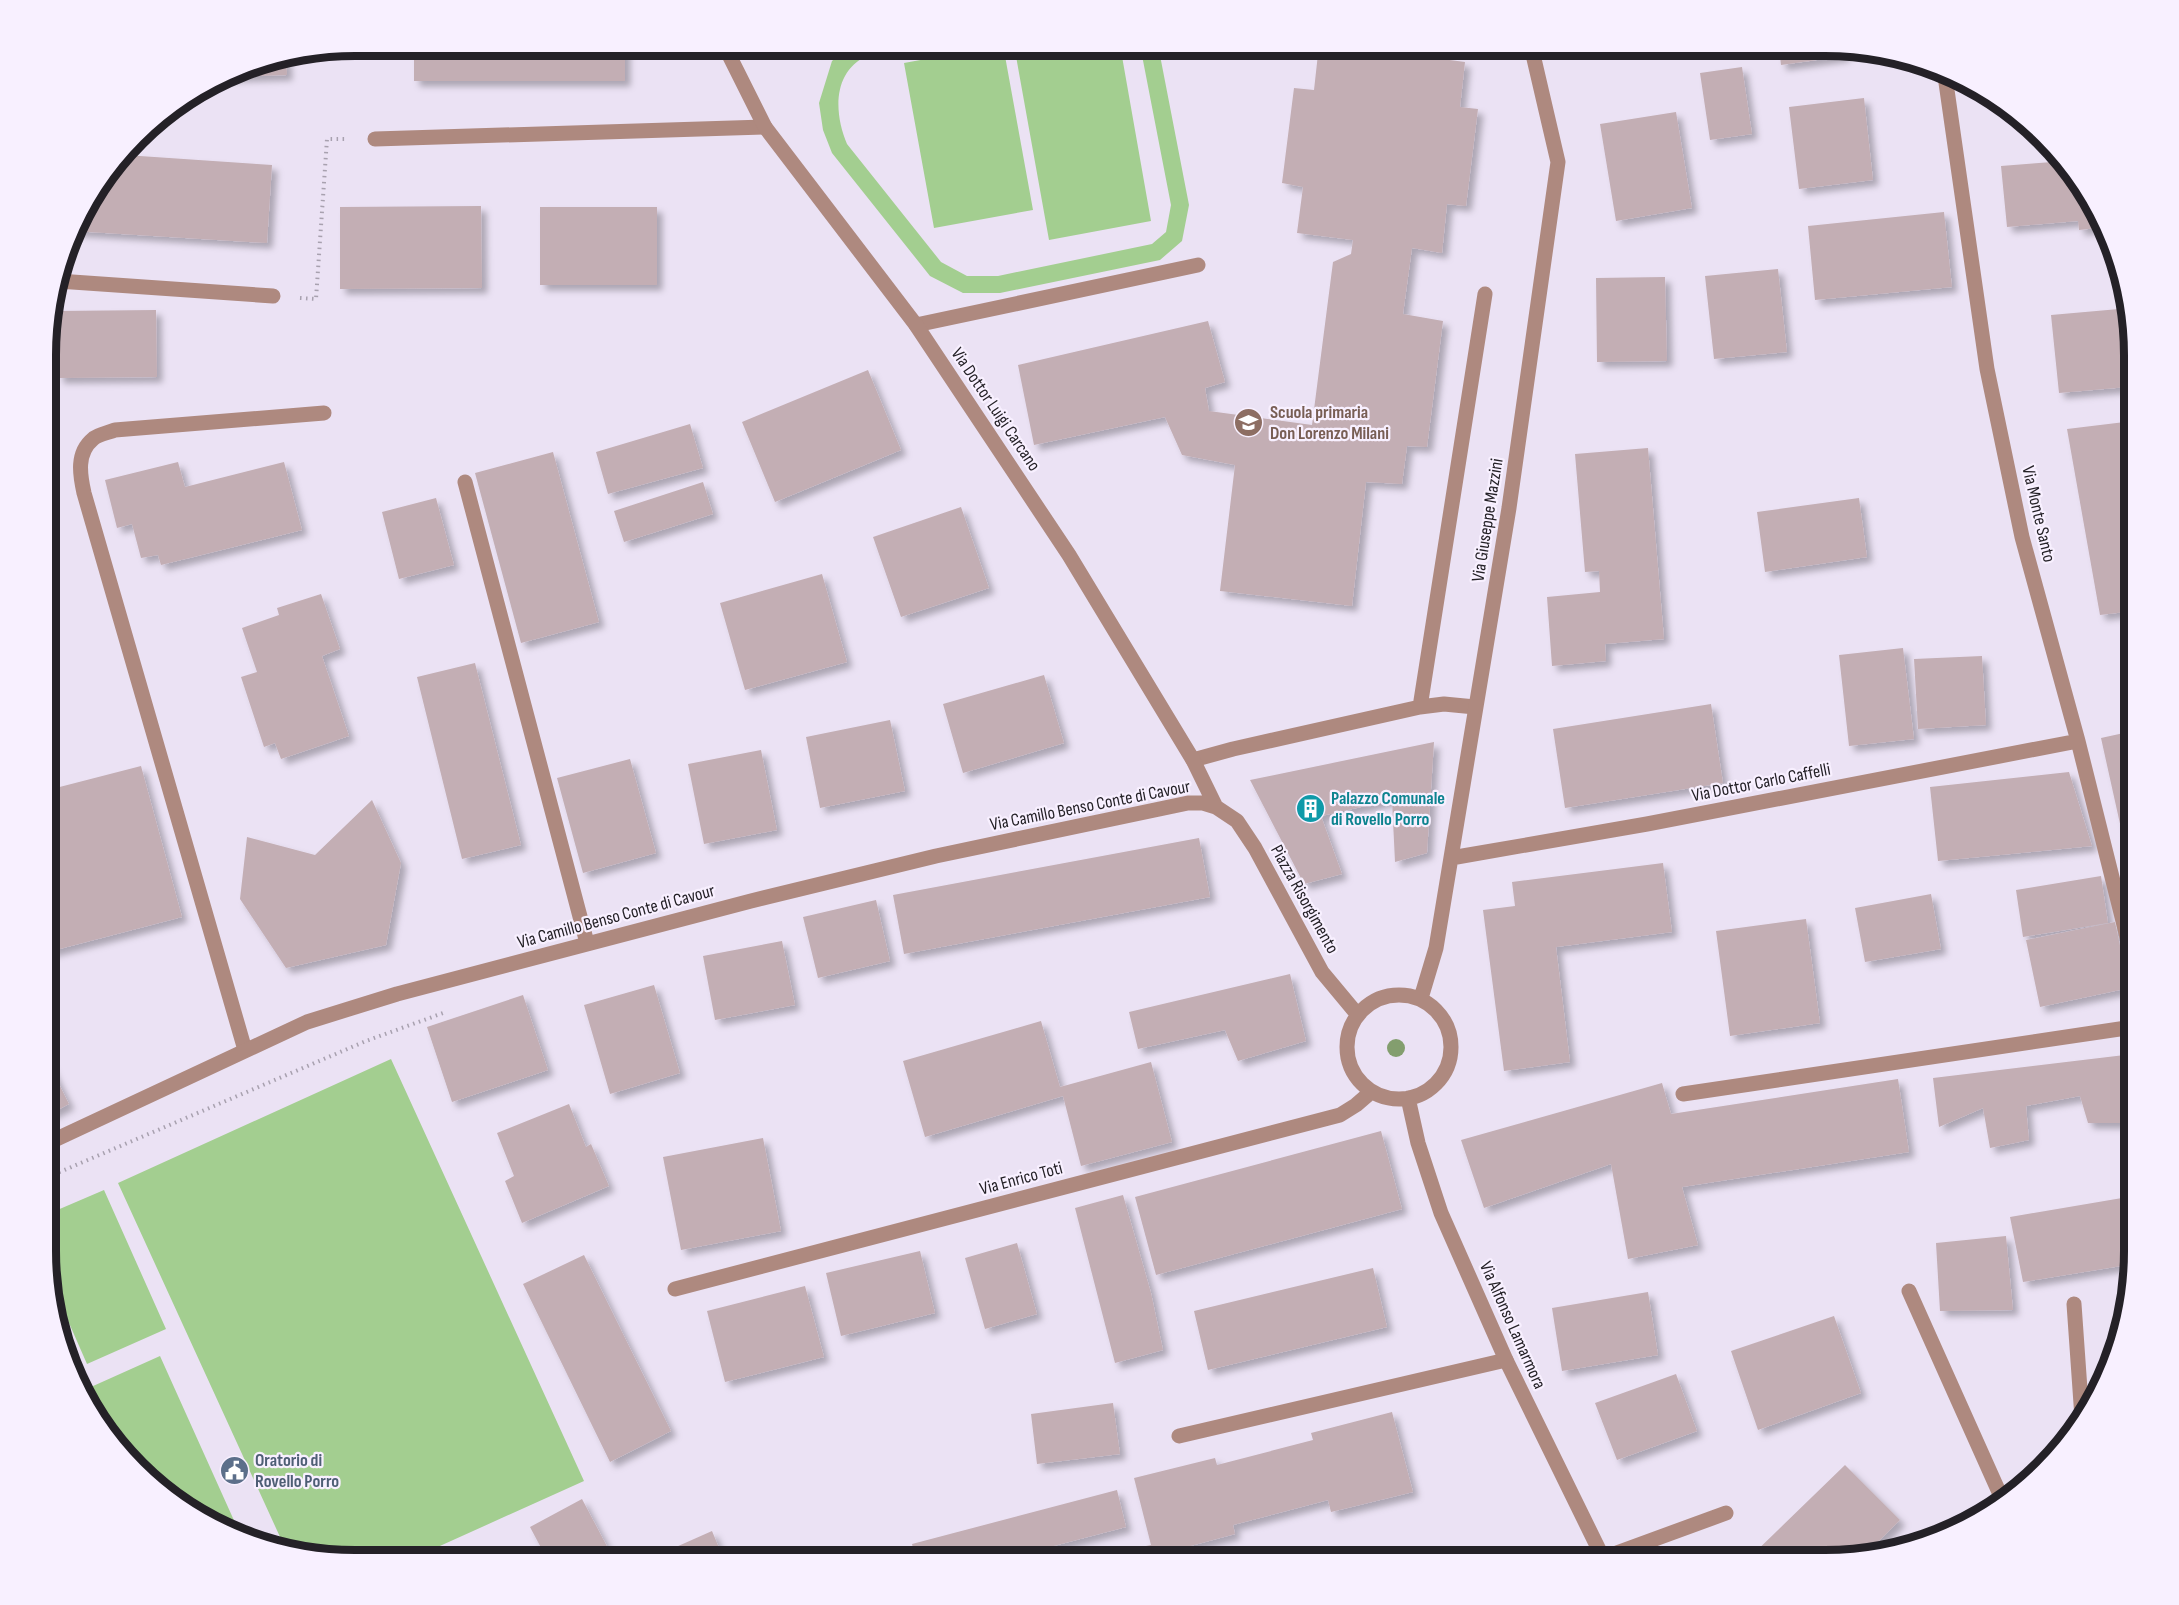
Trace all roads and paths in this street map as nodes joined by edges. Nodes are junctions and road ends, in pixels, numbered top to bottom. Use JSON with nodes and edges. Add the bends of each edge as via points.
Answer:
{"nodes":[{"id":1,"x":730,"y":56,"type":"edge"},
{"id":2,"x":1534,"y":56,"type":"edge"},
{"id":3,"x":1946,"y":81,"type":"edge"},
{"id":4,"x":765,"y":127,"type":"junction"},
{"id":5,"x":375,"y":139,"type":"joint"},
{"id":6,"x":1198,"y":266,"type":"dead end"},
{"id":7,"x":65,"y":281,"type":"edge"},
{"id":8,"x":1485,"y":294,"type":"dead end"},
{"id":9,"x":273,"y":296,"type":"joint"},
{"id":10,"x":916,"y":325,"type":"junction"},
{"id":11,"x":324,"y":412,"type":"dead end"},
{"id":12,"x":465,"y":482,"type":"dead end"},
{"id":13,"x":1420,"y":707,"type":"junction"},
{"id":14,"x":1475,"y":707,"type":"junction"},
{"id":15,"x":2078,"y":741,"type":"junction"},
{"id":16,"x":1193,"y":760,"type":"junction"},
{"id":17,"x":1216,"y":807,"type":"junction"},
{"id":18,"x":1451,"y":858,"type":"junction"},
{"id":19,"x":2124,"y":925,"type":"edge"},
{"id":20,"x":587,"y":943,"type":"junction"},
{"id":21,"x":1420,"y":998,"type":"junction"},
{"id":22,"x":453,"y":1010,"type":"dead end"},
{"id":23,"x":1357,"y":1014,"type":"junction"},
{"id":24,"x":2124,"y":1028,"type":"edge"},
{"id":25,"x":245,"y":1050,"type":"junction"},
{"id":26,"x":1371,"y":1092,"type":"junction"},
{"id":27,"x":1683,"y":1094,"type":"dead end"},
{"id":28,"x":1408,"y":1098,"type":"junction"},
{"id":29,"x":56,"y":1139,"type":"edge"},
{"id":30,"x":56,"y":1174,"type":"edge"},
{"id":31,"x":675,"y":1289,"type":"dead end"},
{"id":32,"x":1909,"y":1291,"type":"dead end"},
{"id":33,"x":2074,"y":1304,"type":"dead end"},
{"id":34,"x":1506,"y":1360,"type":"junction"},
{"id":35,"x":2081,"y":1403,"type":"edge"},
{"id":36,"x":1179,"y":1436,"type":"dead end"},
{"id":37,"x":1999,"y":1493,"type":"edge"},
{"id":38,"x":1726,"y":1513,"type":"dead end"},
{"id":39,"x":1599,"y":1550,"type":"edge"},
{"id":40,"x":1627,"y":1550,"type":"edge"}],
"edges":[{"from":1,"to":4,"type":"street","name":"Via Dottor Luigi Carcano"},
{"from":2,"to":14,"type":"street","name":"Via Giuseppe Mazzini","via":[[1558,162],[1509,508]]},
{"from":3,"to":15,"type":"street","name":"Via Monte Santo","via":[[1987,369],[2022,537]]},
{"from":4,"to":5,"type":"street"},
{"from":4,"to":10,"type":"street","name":"Via Dottor Luigi Carcano"},
{"from":5,"to":9,"type":"path","via":[[327,139],[316,299]]},
{"from":6,"to":10,"type":"street"},
{"from":7,"to":9,"type":"street"},
{"from":8,"to":13,"type":"street"},
{"from":10,"to":16,"type":"street","name":"Via Dottor Luigi Carcano","via":[[1069,555]]},
{"from":11,"to":25,"type":"street","via":[[115,430],[94,438],[85,448],[79,469]]},
{"from":12,"to":20,"type":"street"},
{"from":13,"to":14,"type":"street"},
{"from":13,"to":16,"type":"street"},
{"from":14,"to":18,"type":"street","name":"Via Giuseppe Mazzini"},
{"from":15,"to":18,"type":"street","name":"Via Dottor Carlo Caffelli"},
{"from":15,"to":19,"type":"street","name":"Via Monte Santo"},
{"from":16,"to":17,"type":"street","name":"Via Dottor Luigi Carcano"},
{"from":17,"to":20,"type":"street","name":"Via Camillo Benso Conte di Cavour","via":[[1188,803],[936,856]]},
{"from":17,"to":23,"type":"street","name":"Piazza Risorgimento","via":[[1237,821],[1322,972]]},
{"from":18,"to":21,"type":"street","name":"Via Giuseppe Mazzini","via":[[1436,948]]},
{"from":20,"to":25,"type":"street","name":"Via Camillo Benso Conte di Cavour","via":[[307,1022]]},
{"from":21,"to":23,"type":"street","via":[[1386,995]]},
{"from":21,"to":28,"type":"street","via":[[1445,1021],[1451,1053],[1447,1069],[1437,1083]]},
{"from":22,"to":30,"type":"path","via":[[366,1041]]},
{"from":23,"to":26,"type":"street","via":[[1348,1030],[1347,1056],[1358,1080]]},
{"from":24,"to":27,"type":"street"},
{"from":25,"to":29,"type":"street","name":"Via Camillo Benso Conte di Cavour"},
{"from":26,"to":28,"type":"street","via":[[1395,1100]]},
{"from":26,"to":31,"type":"street","name":"Via Enrico Toti","via":[[1340,1115]]},
{"from":28,"to":34,"type":"street","name":"Via Alfonso Lamarmora","via":[[1441,1213]]},
{"from":32,"to":37,"type":"street"},
{"from":33,"to":35,"type":"street"},
{"from":34,"to":36,"type":"street"},
{"from":34,"to":39,"type":"street","name":"Via Alfonso Lamarmora"},
{"from":38,"to":40,"type":"street"}]}
